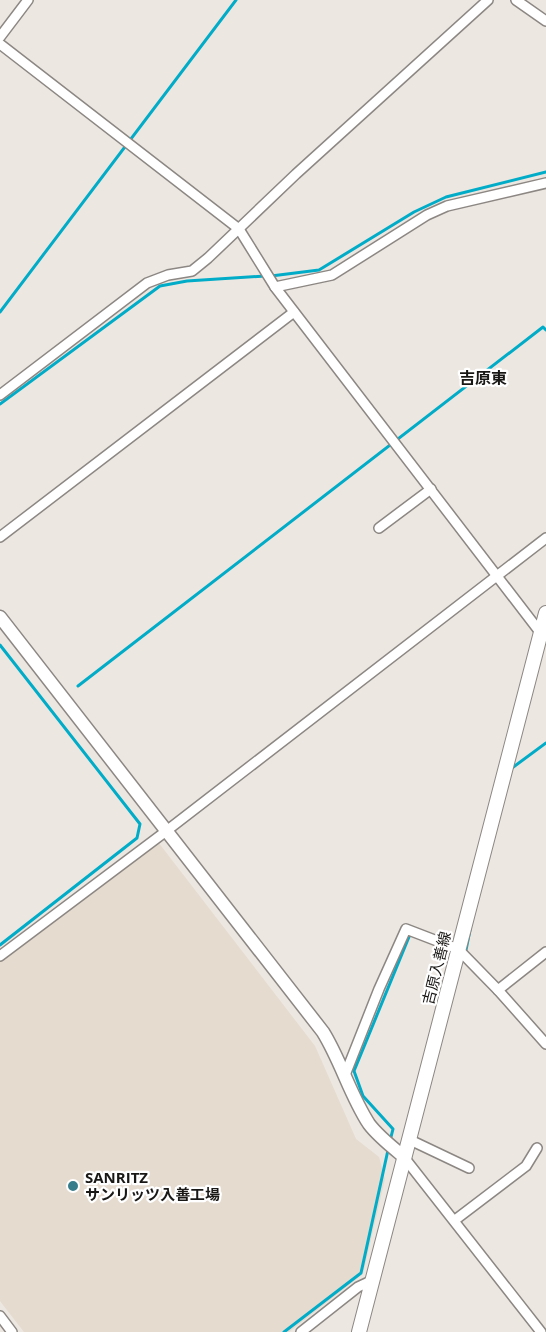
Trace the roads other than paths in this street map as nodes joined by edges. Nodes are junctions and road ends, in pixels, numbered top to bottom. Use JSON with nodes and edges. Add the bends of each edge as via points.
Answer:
{"nodes":[{"id":1,"x":28,"y":0,"type":"edge"},
{"id":2,"x":488,"y":0,"type":"edge"},
{"id":3,"x":516,"y":0,"type":"edge"},
{"id":4,"x":546,"y":21,"type":"edge"},
{"id":5,"x":0,"y":37,"type":"edge"},
{"id":6,"x":0,"y":44,"type":"edge"},
{"id":7,"x":546,"y":183,"type":"edge"},
{"id":8,"x":239,"y":229,"type":"junction"},
{"id":9,"x":275,"y":287,"type":"junction"},
{"id":10,"x":294,"y":312,"type":"junction"},
{"id":11,"x":0,"y":395,"type":"edge"},
{"id":12,"x":431,"y":489,"type":"junction"},
{"id":13,"x":379,"y":528,"type":"dead end"},
{"id":14,"x":0,"y":537,"type":"edge"},
{"id":15,"x":546,"y":538,"type":"edge"},
{"id":16,"x":497,"y":574,"type":"junction"},
{"id":17,"x":546,"y":612,"type":"edge"},
{"id":18,"x":0,"y":617,"type":"edge"},
{"id":19,"x":543,"y":636,"type":"edge"},
{"id":20,"x":165,"y":832,"type":"junction"},
{"id":21,"x":458,"y":949,"type":"junction"},
{"id":22,"x":546,"y":952,"type":"edge"},
{"id":23,"x":0,"y":956,"type":"edge"},
{"id":24,"x":498,"y":990,"type":"junction"},
{"id":25,"x":546,"y":1044,"type":"edge"},
{"id":26,"x":345,"y":1075,"type":"junction"},
{"id":27,"x":408,"y":1139,"type":"junction"},
{"id":28,"x":537,"y":1148,"type":"dead end"},
{"id":29,"x":403,"y":1156,"type":"junction"},
{"id":30,"x":469,"y":1168,"type":"dead end"},
{"id":31,"x":455,"y":1220,"type":"junction"},
{"id":32,"x":373,"y":1280,"type":"junction"},
{"id":33,"x":0,"y":1316,"type":"edge"},
{"id":34,"x":12,"y":1332,"type":"edge"},
{"id":35,"x":301,"y":1332,"type":"edge"},
{"id":36,"x":359,"y":1332,"type":"edge"},
{"id":37,"x":542,"y":1332,"type":"edge"}],
"edges":[{"from":1,"to":5,"type":"street"},
{"from":2,"to":8,"type":"street"},
{"from":3,"to":4,"type":"street"},
{"from":6,"to":8,"type":"street"},
{"from":7,"to":9,"type":"street","via":[[447,206],[332,274]]},
{"from":8,"to":9,"type":"street"},
{"from":8,"to":11,"type":"street","via":[[192,271],[147,283]]},
{"from":9,"to":10,"type":"street"},
{"from":10,"to":12,"type":"street"},
{"from":10,"to":14,"type":"street"},
{"from":12,"to":13,"type":"street"},
{"from":12,"to":16,"type":"street"},
{"from":15,"to":16,"type":"street"},
{"from":16,"to":19,"type":"street"},
{"from":16,"to":20,"type":"street"},
{"from":17,"to":19,"type":"main road","name":"吉原入善線"},
{"from":18,"to":20,"type":"street"},
{"from":19,"to":21,"type":"main road","name":"吉原入善線"},
{"from":20,"to":23,"type":"street"},
{"from":20,"to":26,"type":"street","via":[[323,1032]]},
{"from":21,"to":24,"type":"street"},
{"from":21,"to":26,"type":"street","via":[[406,929]]},
{"from":21,"to":27,"type":"main road","name":"吉原入善線"},
{"from":22,"to":24,"type":"street"},
{"from":24,"to":25,"type":"street"},
{"from":26,"to":29,"type":"street","via":[[370,1126]]},
{"from":27,"to":29,"type":"main road","name":"吉原入善線"},
{"from":27,"to":30,"type":"street"},
{"from":28,"to":31,"type":"street","via":[[526,1166]]},
{"from":29,"to":31,"type":"street"},
{"from":29,"to":32,"type":"main road","name":"吉原入善線"},
{"from":31,"to":37,"type":"street"},
{"from":32,"to":35,"type":"street","via":[[358,1287]]},
{"from":32,"to":36,"type":"main road","name":"吉原入善線"},
{"from":33,"to":34,"type":"street"}]}
